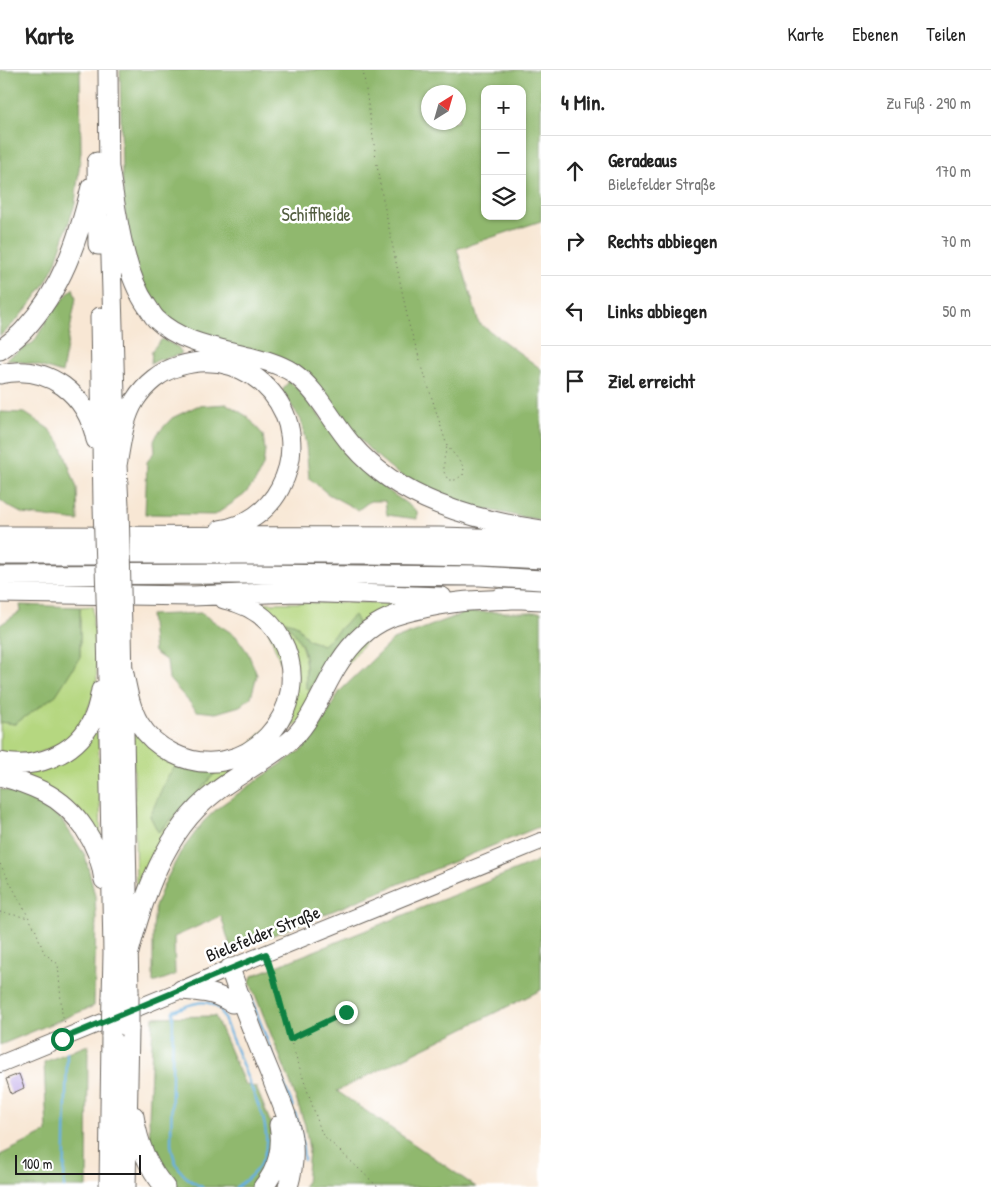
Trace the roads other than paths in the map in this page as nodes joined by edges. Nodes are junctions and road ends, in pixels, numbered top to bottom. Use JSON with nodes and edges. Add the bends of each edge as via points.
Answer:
{"nodes":[{"id":1,"x":95,"y":70,"type":"edge"},
{"id":2,"x":108,"y":70,"type":"edge"},
{"id":3,"x":103,"y":165,"type":"junction"},
{"id":4,"x":0,"y":350,"type":"edge"},
{"id":5,"x":0,"y":374,"type":"edge"},
{"id":6,"x":117,"y":465,"type":"junction"},
{"id":7,"x":103,"y":478,"type":"junction"},
{"id":8,"x":111,"y":506,"type":"junction"},
{"id":9,"x":0,"y":528,"type":"edge"},
{"id":10,"x":541,"y":530,"type":"edge"},
{"id":11,"x":177,"y":535,"type":"junction"},
{"id":12,"x":0,"y":536,"type":"edge"},
{"id":13,"x":46,"y":536,"type":"junction"},
{"id":14,"x":541,"y":541,"type":"edge"},
{"id":15,"x":0,"y":554,"type":"edge"},
{"id":16,"x":541,"y":559,"type":"edge"},
{"id":17,"x":0,"y":575,"type":"edge"},
{"id":18,"x":541,"y":580,"type":"edge"},
{"id":19,"x":0,"y":593,"type":"edge"},
{"id":20,"x":61,"y":594,"type":"junction"},
{"id":21,"x":192,"y":596,"type":"junction"},
{"id":22,"x":512,"y":598,"type":"junction"},
{"id":23,"x":541,"y":600,"type":"edge"},
{"id":24,"x":0,"y":601,"type":"edge"},
{"id":25,"x":115,"y":663,"type":"junction"},
{"id":26,"x":0,"y":762,"type":"edge"},
{"id":27,"x":0,"y":776,"type":"edge"},
{"id":28,"x":541,"y":841,"type":"edge"},
{"id":29,"x":121,"y":954,"type":"junction"},
{"id":30,"x":224,"y":971,"type":"junction"},
{"id":31,"x":181,"y":990,"type":"junction"},
{"id":32,"x":120,"y":995,"type":"junction"},
{"id":33,"x":232,"y":1004,"type":"junction"},
{"id":34,"x":128,"y":1058,"type":"junction"},
{"id":35,"x":0,"y":1064,"type":"edge"},
{"id":36,"x":109,"y":1187,"type":"edge"},
{"id":37,"x":126,"y":1187,"type":"edge"},
{"id":38,"x":165,"y":1187,"type":"edge"},
{"id":39,"x":263,"y":1187,"type":"edge"},
{"id":40,"x":288,"y":1187,"type":"edge"}],
"edges":[{"from":1,"to":3,"type":"highway"},
{"from":2,"to":3,"type":"highway"},
{"from":3,"to":4,"type":"highway","via":[[76,243],[54,290],[22,332]]},
{"from":3,"to":6,"type":"highway"},
{"from":3,"to":7,"type":"highway"},
{"from":3,"to":10,"type":"highway","via":[[130,270],[141,298],[155,318],[179,336],[268,361],[291,372],[312,390],[365,458],[392,481],[420,497],[462,512]]},
{"from":5,"to":7,"type":"highway","via":[[35,374],[72,392],[91,422]]},
{"from":6,"to":8,"type":"highway"},
{"from":6,"to":11,"type":"highway","via":[[125,422],[134,402],[147,385],[164,372],[194,362],[225,363],[254,376],[267,387],[283,410],[291,440],[288,473],[277,494],[264,510],[247,522],[230,528]]},
{"from":7,"to":8,"type":"highway"},
{"from":8,"to":25,"type":"highway","bridge":true},
{"from":9,"to":13,"type":"highway"},
{"from":11,"to":13,"type":"highway"},
{"from":11,"to":14,"type":"highway"},
{"from":12,"to":13,"type":"highway"},
{"from":15,"to":16,"type":"highway","via":[[364,554]]},
{"from":17,"to":18,"type":"highway","via":[[480,576]]},
{"from":19,"to":20,"type":"highway"},
{"from":20,"to":21,"type":"highway"},
{"from":20,"to":24,"type":"highway"},
{"from":21,"to":22,"type":"highway","via":[[296,592]]},
{"from":21,"to":25,"type":"highway","via":[[225,599],[250,608],[273,627],[283,644],[290,664],[290,694],[282,718],[267,738],[243,755],[224,760],[204,762],[176,755],[144,731],[134,714]]},
{"from":22,"to":23,"type":"highway"},
{"from":22,"to":29,"type":"highway","via":[[411,610],[366,632],[339,663],[294,737],[212,794],[182,827],[168,846]]},
{"from":25,"to":26,"type":"highway","via":[[92,723],[79,739],[63,752],[44,760],[24,764]]},
{"from":25,"to":29,"type":"highway"},
{"from":27,"to":29,"type":"highway","via":[[46,793],[69,810],[85,828],[102,868]]},
{"from":28,"to":30,"type":"main road","name":"Bielefelder Straße"},
{"from":29,"to":32,"type":"highway"},
{"from":30,"to":31,"type":"main road","name":"Bielefelder Straße"},
{"from":30,"to":33,"type":"highway"},
{"from":30,"to":40,"type":"highway","via":[[241,1002],[287,1117],[294,1158]]},
{"from":31,"to":33,"type":"highway","via":[[212,993]]},
{"from":31,"to":35,"type":"main road","name":"Bielefelder Straße"},
{"from":32,"to":34,"type":"highway","bridge":true,"via":[[129,1029]]},
{"from":32,"to":36,"type":"highway","bridge":true,"via":[[111,1036]]},
{"from":33,"to":39,"type":"highway","via":[[280,1133],[277,1163]]},
{"from":34,"to":37,"type":"highway"},
{"from":34,"to":38,"type":"highway","via":[[134,1119],[142,1149],[151,1169]]}]}
